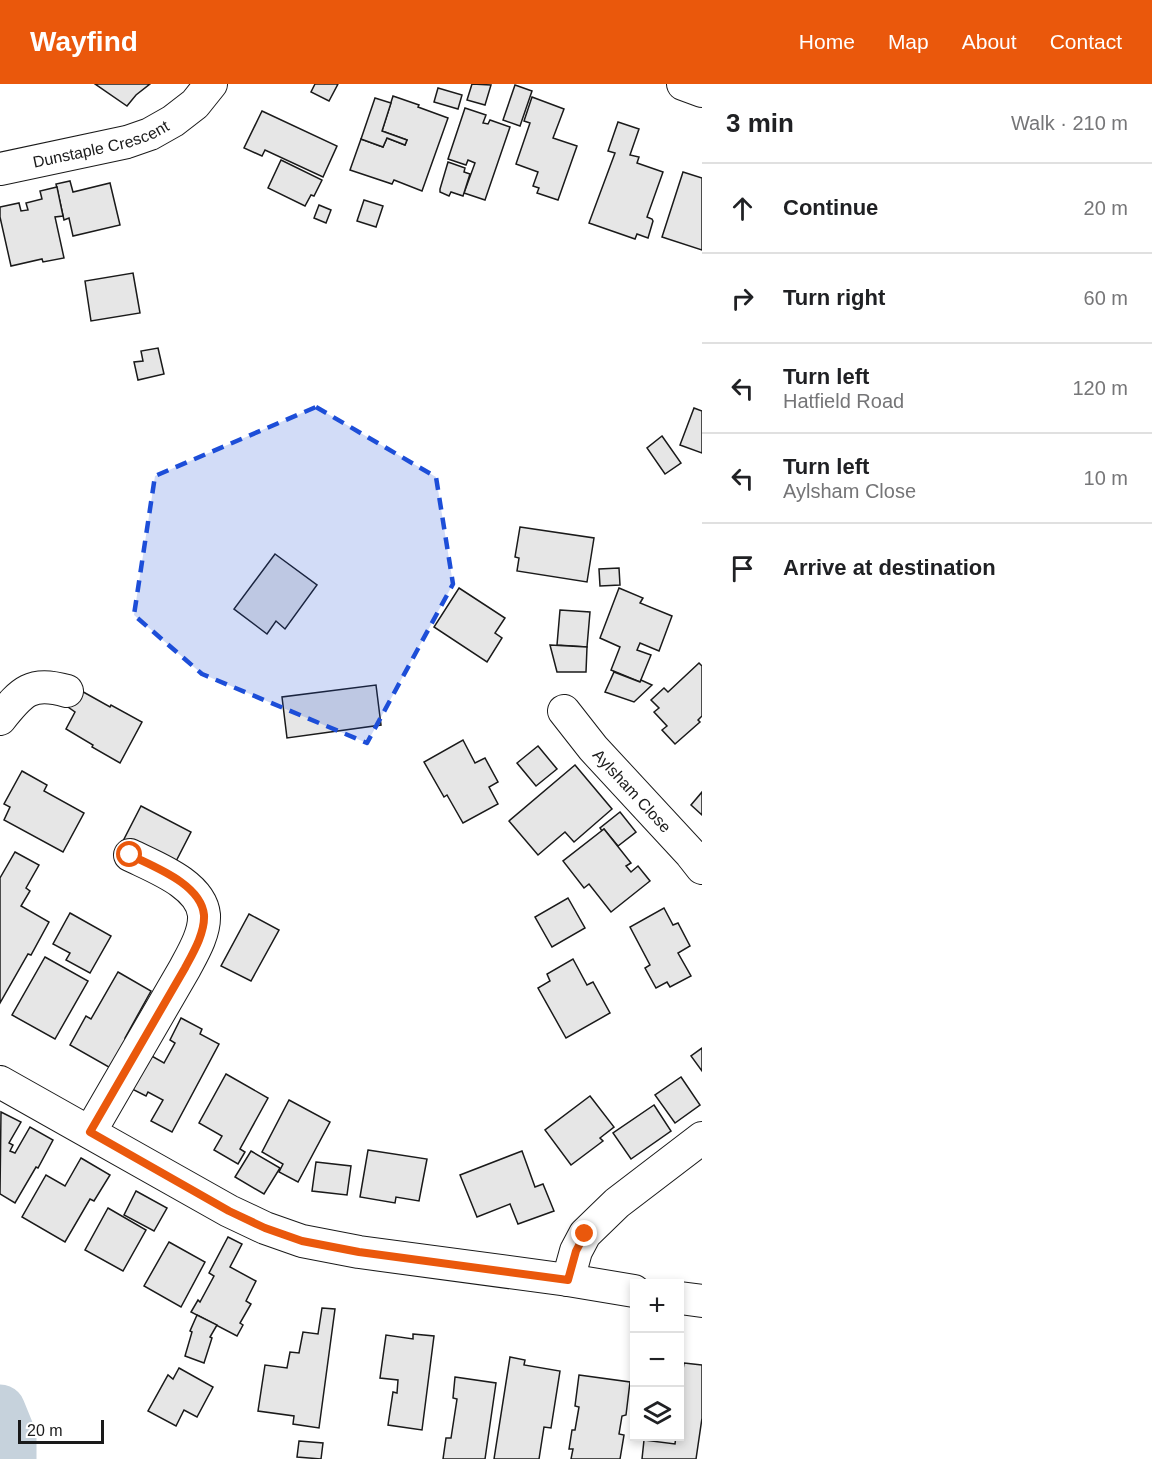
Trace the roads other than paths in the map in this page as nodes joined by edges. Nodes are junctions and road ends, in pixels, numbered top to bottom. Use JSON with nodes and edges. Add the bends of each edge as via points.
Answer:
{"nodes":[{"id":1,"x":683,"y":84,"type":"edge"},
{"id":2,"x":195,"y":91,"type":"edge"},
{"id":3,"x":702,"y":91,"type":"edge"},
{"id":4,"x":0,"y":169,"type":"edge"},
{"id":5,"x":67,"y":691,"type":"dead end"},
{"id":6,"x":564,"y":711,"type":"dead end"},
{"id":7,"x":0,"y":719,"type":"edge"},
{"id":8,"x":130,"y":855,"type":"dead end"},
{"id":9,"x":702,"y":868,"type":"edge"},
{"id":10,"x":0,"y":1082,"type":"edge"},
{"id":11,"x":90,"y":1132,"type":"junction"},
{"id":12,"x":702,"y":1138,"type":"edge"},
{"id":13,"x":568,"y":1280,"type":"junction"},
{"id":14,"x":630,"y":1290,"type":"edge"},
{"id":15,"x":684,"y":1299,"type":"edge"},
{"id":16,"x":702,"y":1301,"type":"edge"}],
"edges":[{"from":1,"to":3,"type":"street"},
{"from":2,"to":4,"type":"street","name":"Dunstaple Crescent","via":[[173,121],[150,134]]},
{"from":5,"to":7,"type":"street","via":[[40,686],[28,690]]},
{"from":6,"to":9,"type":"street","name":"Aylsham Close"},
{"from":8,"to":11,"type":"street","via":[[172,876],[195,896],[204,915],[202,929],[185,968]]},
{"from":10,"to":11,"type":"street"},
{"from":11,"to":13,"type":"street","via":[[229,1211],[302,1241]]},
{"from":12,"to":13,"type":"street","via":[[600,1218],[576,1251]]},
{"from":13,"to":14,"type":"street"},
{"from":15,"to":16,"type":"street"}]}
